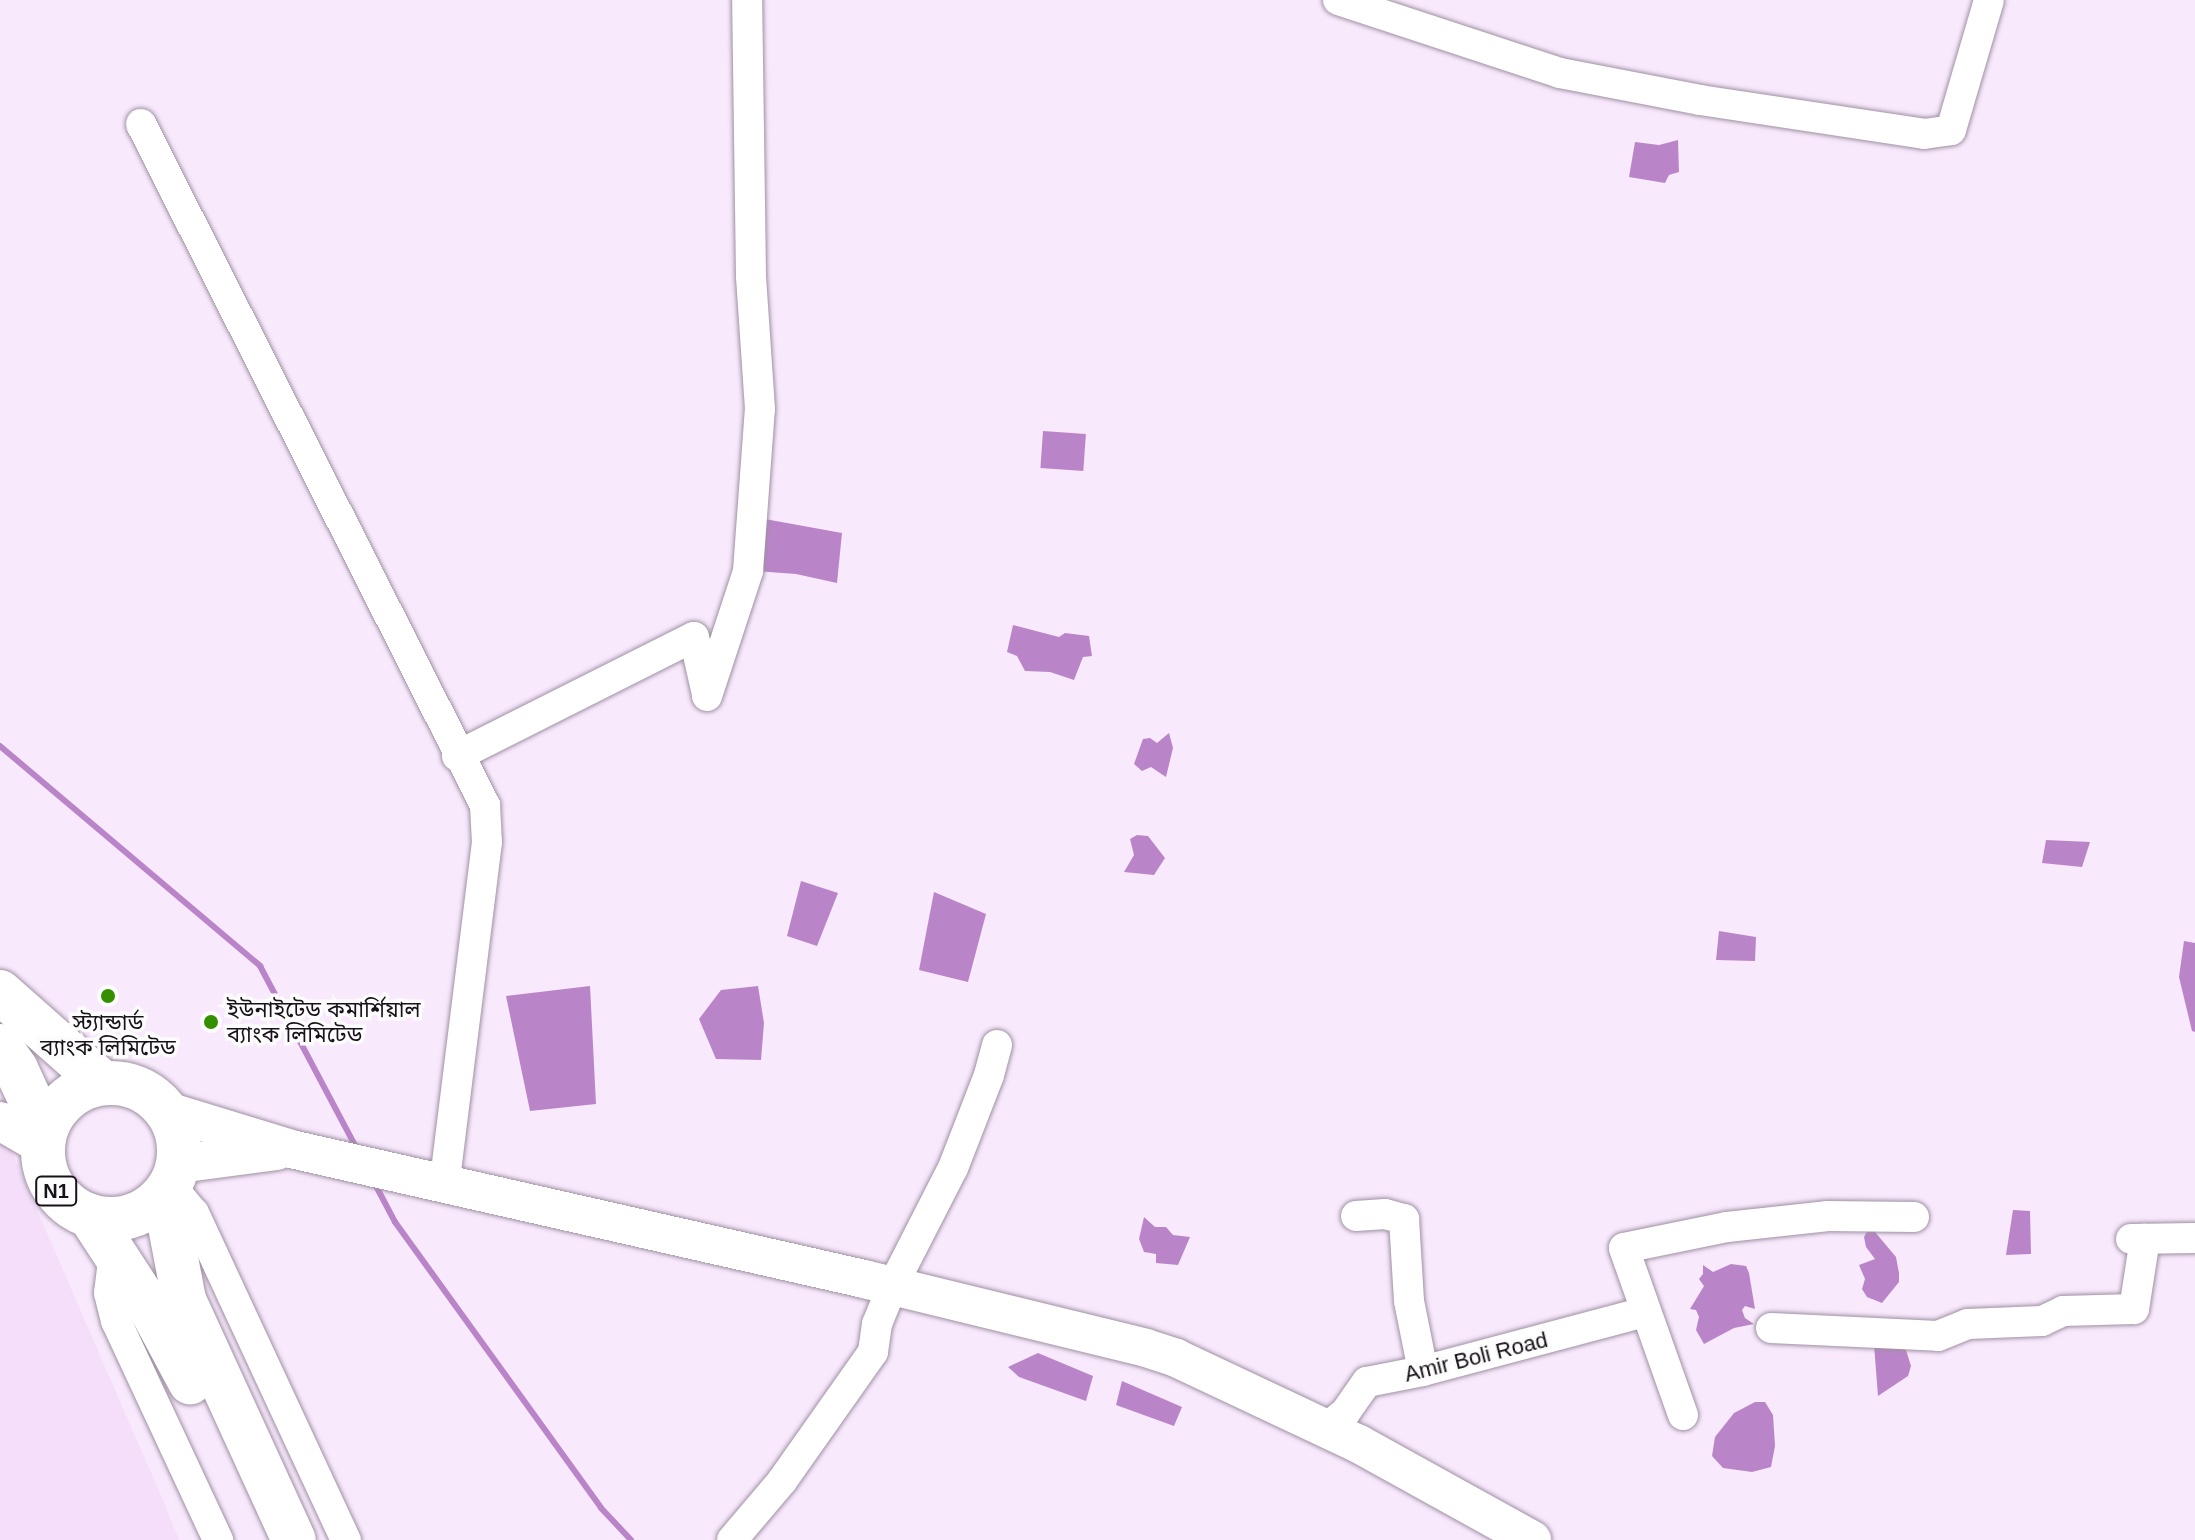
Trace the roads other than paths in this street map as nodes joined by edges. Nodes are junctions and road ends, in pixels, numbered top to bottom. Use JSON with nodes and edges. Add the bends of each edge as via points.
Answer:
{"nodes":[{"id":1,"x":747,"y":0,"type":"edge"},
{"id":2,"x":1338,"y":0,"type":"edge"},
{"id":3,"x":1989,"y":0,"type":"edge"},
{"id":4,"x":141,"y":124,"type":"dead end"},
{"id":5,"x":457,"y":756,"type":"junction"},
{"id":6,"x":0,"y":992,"type":"edge"},
{"id":7,"x":997,"y":1045,"type":"dead end"},
{"id":8,"x":0,"y":1046,"type":"edge"},
{"id":9,"x":103,"y":1083,"type":"junction"},
{"id":10,"x":167,"y":1111,"type":"junction"},
{"id":11,"x":0,"y":1121,"type":"edge"},
{"id":12,"x":44,"y":1139,"type":"junction"},
{"id":13,"x":291,"y":1149,"type":"junction"},
{"id":14,"x":171,"y":1182,"type":"junction"},
{"id":15,"x":444,"y":1185,"type":"junction"},
{"id":16,"x":90,"y":1216,"type":"junction"},
{"id":17,"x":1356,"y":1216,"type":"dead end"},
{"id":18,"x":1914,"y":1217,"type":"dead end"},
{"id":19,"x":2195,"y":1238,"type":"edge"},
{"id":20,"x":114,"y":1253,"type":"junction"},
{"id":21,"x":891,"y":1289,"type":"junction"},
{"id":22,"x":1645,"y":1312,"type":"junction"},
{"id":23,"x":1771,"y":1328,"type":"dead end"},
{"id":24,"x":1423,"y":1371,"type":"junction"},
{"id":25,"x":202,"y":1377,"type":"junction"},
{"id":26,"x":1683,"y":1415,"type":"dead end"},
{"id":27,"x":1325,"y":1429,"type":"junction"},
{"id":28,"x":208,"y":1535,"type":"edge"},
{"id":29,"x":265,"y":1540,"type":"edge"},
{"id":30,"x":294,"y":1540,"type":"edge"},
{"id":31,"x":346,"y":1540,"type":"edge"},
{"id":32,"x":732,"y":1540,"type":"edge"},
{"id":33,"x":1532,"y":1540,"type":"edge"}],
"edges":[{"from":1,"to":5,"type":"street","via":[[751,276],[760,409],[748,571],[707,696],[694,637]]},
{"from":2,"to":3,"type":"street","via":[[1560,73],[1924,134],[1951,130]]},
{"from":4,"to":5,"type":"street"},
{"from":5,"to":15,"type":"street","via":[[485,805],[488,821]]},
{"from":6,"to":9,"type":"highway"},
{"from":7,"to":21,"type":"street","via":[[953,1168]]},
{"from":8,"to":12,"type":"highway","number":"N1","via":[[16,1069]]},
{"from":9,"to":10,"type":"highway","via":[[150,1094]]},
{"from":9,"to":12,"type":"highway","via":[[78,1091],[58,1109]]},
{"from":10,"to":13,"type":"main road"},
{"from":10,"to":14,"type":"highway","number":"N1","via":[[178,1136]]},
{"from":11,"to":12,"type":"main road"},
{"from":12,"to":16,"type":"highway","number":"N1","via":[[45,1169],[54,1189]]},
{"from":13,"to":14,"type":"main road"},
{"from":13,"to":15,"type":"main road"},
{"from":14,"to":16,"type":"highway","number":"N1","via":[[143,1212],[117,1219]]},
{"from":14,"to":25,"type":"highway","number":"N1","via":[[184,1300]]},
{"from":14,"to":31,"type":"street","via":[[194,1213]]},
{"from":15,"to":21,"type":"main road"},
{"from":16,"to":20,"type":"highway","number":"N1"},
{"from":17,"to":24,"type":"street","via":[[1404,1219],[1409,1301]]},
{"from":18,"to":22,"type":"street","via":[[1828,1216],[1727,1227],[1624,1248]]},
{"from":19,"to":23,"type":"street","via":[[2138,1239],[2134,1309],[2063,1311],[2042,1321],[1968,1324],[1938,1336]]},
{"from":20,"to":25,"type":"highway","number":"N1"},
{"from":20,"to":28,"type":"street","via":[[109,1293],[116,1321]]},
{"from":21,"to":27,"type":"main road","via":[[1146,1348]]},
{"from":21,"to":32,"type":"street","via":[[873,1352],[782,1481]]},
{"from":22,"to":24,"type":"street","name":"Amir Boli Road"},
{"from":22,"to":26,"type":"street"},
{"from":24,"to":27,"type":"street","name":"Amir Boli Road","via":[[1367,1382],[1345,1413]]},
{"from":25,"to":29,"type":"highway","number":"N1"},
{"from":25,"to":30,"type":"highway","number":"N1"},
{"from":27,"to":33,"type":"main road"}]}
